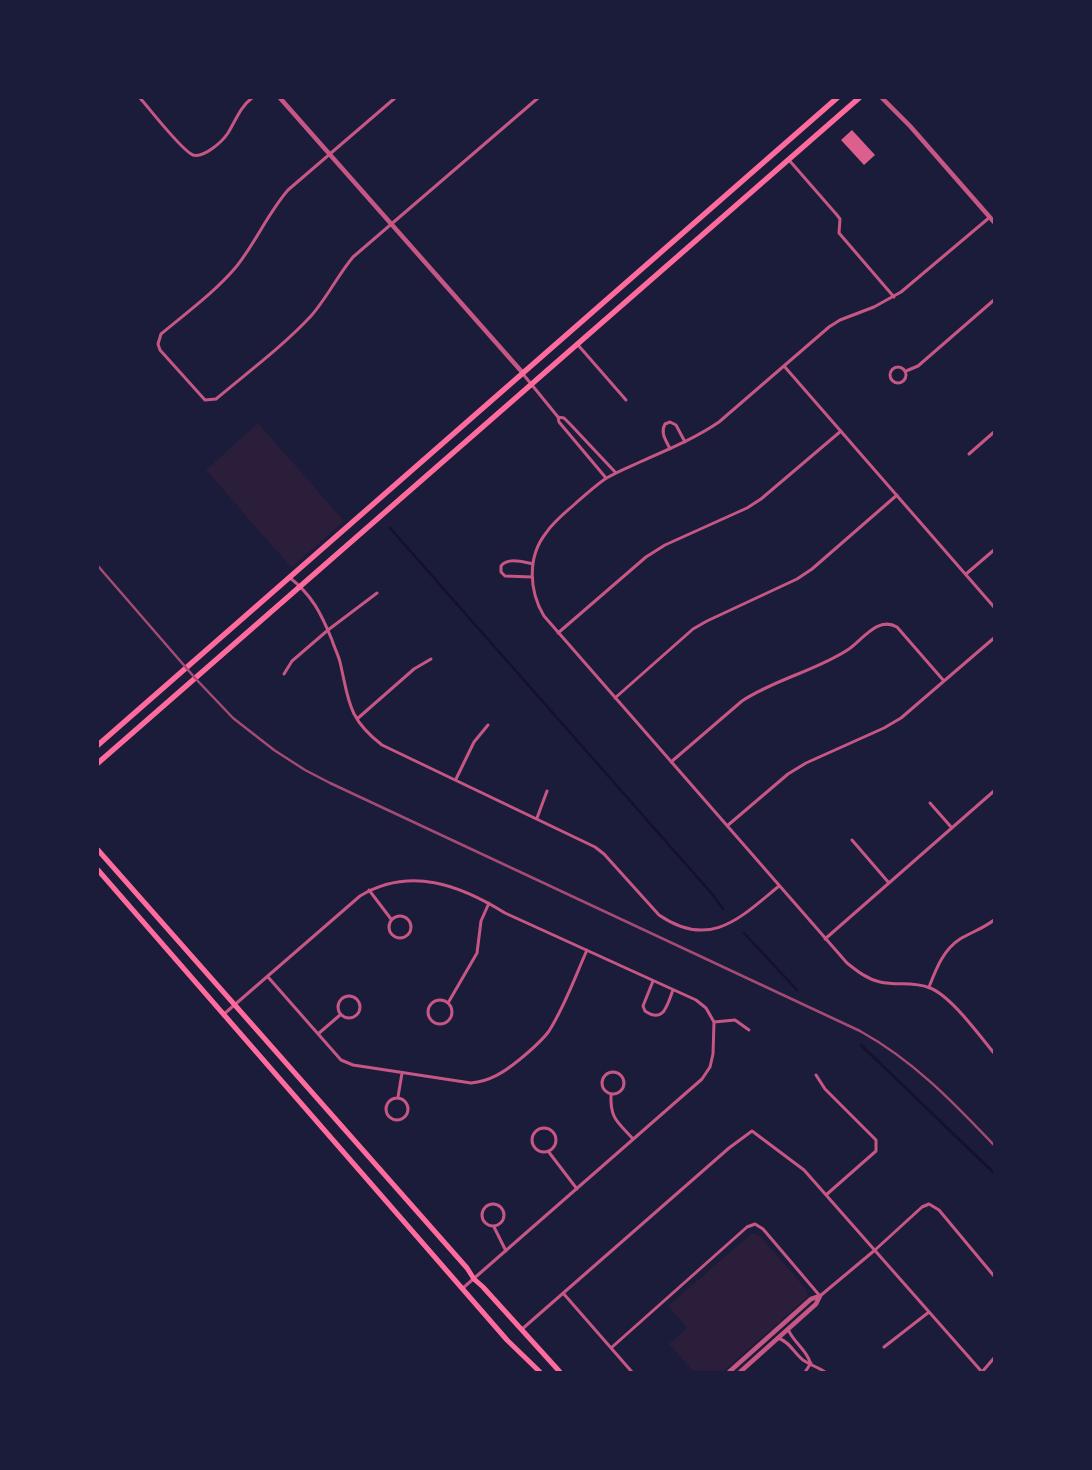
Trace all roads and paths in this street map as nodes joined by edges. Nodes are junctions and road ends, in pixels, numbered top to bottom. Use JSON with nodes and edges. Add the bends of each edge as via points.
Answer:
{"nodes":[{"id":1,"x":140,"y":98,"type":"edge"},
{"id":2,"x":252,"y":98,"type":"edge"},
{"id":3,"x":280,"y":98,"type":"edge"},
{"id":4,"x":395,"y":98,"type":"edge"},
{"id":5,"x":538,"y":98,"type":"edge"},
{"id":6,"x":837,"y":98,"type":"edge"},
{"id":7,"x":859,"y":98,"type":"edge"},
{"id":8,"x":882,"y":98,"type":"edge"},
{"id":9,"x":329,"y":154,"type":"junction"},
{"id":10,"x":788,"y":159,"type":"junction"},
{"id":11,"x":990,"y":217,"type":"junction"},
{"id":12,"x":994,"y":222,"type":"edge"},
{"id":13,"x":391,"y":225,"type":"junction"},
{"id":14,"x":894,"y":297,"type":"junction"},
{"id":15,"x":994,"y":300,"type":"edge"},
{"id":16,"x":578,"y":344,"type":"junction"},
{"id":17,"x":784,"y":366,"type":"junction"},
{"id":18,"x":522,"y":372,"type":"junction"},
{"id":19,"x":906,"y":372,"type":"junction"},
{"id":20,"x":531,"y":385,"type":"junction"},
{"id":21,"x":626,"y":400,"type":"dead end"},
{"id":22,"x":558,"y":417,"type":"junction"},
{"id":23,"x":841,"y":431,"type":"junction"},
{"id":24,"x":994,"y":432,"type":"edge"},
{"id":25,"x":685,"y":442,"type":"junction"},
{"id":26,"x":670,"y":449,"type":"junction"},
{"id":27,"x":969,"y":454,"type":"dead end"},
{"id":28,"x":616,"y":473,"type":"junction"},
{"id":29,"x":606,"y":478,"type":"junction"},
{"id":30,"x":897,"y":495,"type":"junction"},
{"id":31,"x":994,"y":550,"type":"edge"},
{"id":32,"x":533,"y":564,"type":"junction"},
{"id":33,"x":966,"y":574,"type":"junction"},
{"id":34,"x":532,"y":576,"type":"junction"},
{"id":35,"x":289,"y":577,"type":"junction"},
{"id":36,"x":300,"y":586,"type":"junction"},
{"id":37,"x":377,"y":593,"type":"dead end"},
{"id":38,"x":994,"y":607,"type":"edge"},
{"id":39,"x":328,"y":630,"type":"junction"},
{"id":40,"x":558,"y":633,"type":"junction"},
{"id":41,"x":994,"y":638,"type":"edge"},
{"id":42,"x":431,"y":659,"type":"dead end"},
{"id":43,"x":284,"y":674,"type":"dead end"},
{"id":44,"x":944,"y":681,"type":"junction"},
{"id":45,"x":615,"y":698,"type":"junction"},
{"id":46,"x":356,"y":719,"type":"junction"},
{"id":47,"x":488,"y":725,"type":"dead end"},
{"id":48,"x":98,"y":745,"type":"edge"},
{"id":49,"x":671,"y":762,"type":"junction"},
{"id":50,"x":98,"y":763,"type":"edge"},
{"id":51,"x":456,"y":779,"type":"junction"},
{"id":52,"x":994,"y":790,"type":"edge"},
{"id":53,"x":547,"y":791,"type":"dead end"},
{"id":54,"x":930,"y":803,"type":"dead end"},
{"id":55,"x":537,"y":818,"type":"junction"},
{"id":56,"x":727,"y":826,"type":"junction"},
{"id":57,"x":952,"y":828,"type":"junction"},
{"id":58,"x":852,"y":840,"type":"dead end"},
{"id":59,"x":98,"y":850,"type":"edge"},
{"id":60,"x":98,"y":870,"type":"edge"},
{"id":61,"x":889,"y":883,"type":"junction"},
{"id":62,"x":779,"y":886,"type":"junction"},
{"id":63,"x":369,"y":890,"type":"junction"},
{"id":64,"x":489,"y":903,"type":"junction"},
{"id":65,"x":391,"y":919,"type":"junction"},
{"id":66,"x":994,"y":920,"type":"edge"},
{"id":67,"x":825,"y":939,"type":"junction"},
{"id":68,"x":587,"y":950,"type":"junction"},
{"id":69,"x":268,"y":976,"type":"junction"},
{"id":70,"x":653,"y":981,"type":"junction"},
{"id":71,"x":929,"y":987,"type":"junction"},
{"id":72,"x":673,"y":990,"type":"junction"},
{"id":73,"x":448,"y":1003,"type":"junction"},
{"id":74,"x":235,"y":1004,"type":"junction"},
{"id":75,"x":223,"y":1015,"type":"junction"},
{"id":76,"x":340,"y":1015,"type":"junction"},
{"id":77,"x":714,"y":1022,"type":"junction"},
{"id":78,"x":749,"y":1030,"type":"dead end"},
{"id":79,"x":318,"y":1034,"type":"junction"},
{"id":80,"x":994,"y":1044,"type":"edge"},
{"id":81,"x":990,"y":1048,"type":"junction"},
{"id":82,"x":994,"y":1053,"type":"edge"},
{"id":83,"x":402,"y":1073,"type":"junction"},
{"id":84,"x":816,"y":1075,"type":"dead end"},
{"id":85,"x":612,"y":1095,"type":"junction"},
{"id":86,"x":398,"y":1097,"type":"junction"},
{"id":87,"x":633,"y":1139,"type":"junction"},
{"id":88,"x":548,"y":1151,"type":"junction"},
{"id":89,"x":577,"y":1189,"type":"junction"},
{"id":90,"x":826,"y":1195,"type":"junction"},
{"id":91,"x":494,"y":1227,"type":"junction"},
{"id":92,"x":875,"y":1250,"type":"junction"},
{"id":93,"x":506,"y":1251,"type":"junction"},
{"id":94,"x":994,"y":1276,"type":"edge"},
{"id":95,"x":474,"y":1279,"type":"junction"},
{"id":96,"x":463,"y":1288,"type":"junction"},
{"id":97,"x":562,"y":1293,"type":"junction"},
{"id":98,"x":820,"y":1296,"type":"junction"},
{"id":99,"x":929,"y":1312,"type":"junction"},
{"id":100,"x":788,"y":1329,"type":"junction"},
{"id":101,"x":521,"y":1330,"type":"junction"},
{"id":102,"x":778,"y":1338,"type":"junction"},
{"id":103,"x":884,"y":1347,"type":"dead end"},
{"id":104,"x":611,"y":1348,"type":"junction"},
{"id":105,"x":994,"y":1358,"type":"edge"},
{"id":106,"x":811,"y":1363,"type":"junction"},
{"id":107,"x":540,"y":1372,"type":"edge"},
{"id":108,"x":560,"y":1372,"type":"edge"},
{"id":109,"x":632,"y":1372,"type":"edge"},
{"id":110,"x":729,"y":1372,"type":"edge"},
{"id":111,"x":740,"y":1372,"type":"edge"},
{"id":112,"x":805,"y":1372,"type":"edge"},
{"id":113,"x":825,"y":1372,"type":"edge"},
{"id":114,"x":982,"y":1372,"type":"edge"}],
"edges":[{"from":1,"to":2,"type":"street","via":[[187,152],[196,155],[205,153],[222,139],[245,103]]},
{"from":3,"to":9,"type":"street"},
{"from":4,"to":9,"type":"street"},
{"from":5,"to":13,"type":"street"},
{"from":6,"to":18,"type":"main road"},
{"from":7,"to":10,"type":"main road"},
{"from":8,"to":11,"type":"street"},
{"from":9,"to":13,"type":"street"},
{"from":9,"to":13,"type":"street","via":[[278,201],[236,267],[161,334],[160,350],[200,397],[210,401],[216,399],[287,340],[312,314],[353,257]]},
{"from":10,"to":14,"type":"street","via":[[838,215],[839,233]]},
{"from":10,"to":16,"type":"main road"},
{"from":11,"to":12,"type":"street"},
{"from":11,"to":14,"type":"street"},
{"from":13,"to":18,"type":"street"},
{"from":14,"to":17,"type":"street","via":[[834,323]]},
{"from":15,"to":19,"type":"street","via":[[918,366]]},
{"from":16,"to":20,"type":"main road"},
{"from":16,"to":21,"type":"street"},
{"from":17,"to":23,"type":"street"},
{"from":17,"to":25,"type":"street","via":[[719,422]]},
{"from":18,"to":20,"type":"street"},
{"from":18,"to":35,"type":"main road"},
{"from":19,"to":19,"type":"street","via":[[902,382],[897,383],[891,378],[894,368],[899,367]]},
{"from":20,"to":22,"type":"street"},
{"from":20,"to":36,"type":"main road"},
{"from":22,"to":28,"type":"street","via":[[564,418]]},
{"from":22,"to":29,"type":"street"},
{"from":23,"to":30,"type":"street"},
{"from":23,"to":40,"type":"street","via":[[762,499],[666,545],[646,558]]},
{"from":24,"to":27,"type":"street"},
{"from":25,"to":26,"type":"street"},
{"from":25,"to":26,"type":"street","via":[[676,425],[665,424],[662,433]]},
{"from":26,"to":28,"type":"street"},
{"from":28,"to":29,"type":"street"},
{"from":29,"to":32,"type":"street","via":[[544,534]]},
{"from":30,"to":33,"type":"street"},
{"from":30,"to":45,"type":"street","via":[[797,579],[693,629]]},
{"from":31,"to":33,"type":"street"},
{"from":32,"to":34,"type":"street"},
{"from":32,"to":34,"type":"street","via":[[509,561],[501,566],[505,576]]},
{"from":33,"to":38,"type":"street"},
{"from":34,"to":40,"type":"street","via":[[538,605]]},
{"from":35,"to":36,"type":"street"},
{"from":35,"to":48,"type":"main road"},
{"from":36,"to":39,"type":"street","via":[[320,612]]},
{"from":36,"to":50,"type":"main road"},
{"from":37,"to":39,"type":"street"},
{"from":39,"to":43,"type":"street","via":[[292,661]]},
{"from":39,"to":46,"type":"street","via":[[339,660],[347,700]]},
{"from":40,"to":45,"type":"street"},
{"from":41,"to":44,"type":"street"},
{"from":42,"to":46,"type":"street","via":[[414,669]]},
{"from":44,"to":49,"type":"street","via":[[897,626],[885,623],[834,657],[755,692]]},
{"from":44,"to":56,"type":"street","via":[[901,718],[788,774]]},
{"from":45,"to":49,"type":"street"},
{"from":46,"to":51,"type":"street","via":[[382,745]]},
{"from":47,"to":51,"type":"street","via":[[474,742]]},
{"from":49,"to":56,"type":"street"},
{"from":51,"to":55,"type":"street"},
{"from":52,"to":57,"type":"street"},
{"from":53,"to":55,"type":"street"},
{"from":54,"to":57,"type":"street"},
{"from":55,"to":62,"type":"street","via":[[595,847],[659,915],[684,928],[713,929],[729,924]]},
{"from":56,"to":62,"type":"street"},
{"from":57,"to":61,"type":"street"},
{"from":58,"to":61,"type":"street"},
{"from":59,"to":74,"type":"main road"},
{"from":60,"to":75,"type":"main road"},
{"from":61,"to":67,"type":"street"},
{"from":62,"to":67,"type":"street"},
{"from":63,"to":64,"type":"street","via":[[391,882],[430,881]]},
{"from":63,"to":65,"type":"street"},
{"from":63,"to":69,"type":"street"},
{"from":64,"to":68,"type":"street"},
{"from":64,"to":73,"type":"street","via":[[481,921],[478,953]]},
{"from":65,"to":65,"type":"street","via":[[388,926],[394,937],[401,939],[407,936],[412,929],[411,922],[400,915]]},
{"from":66,"to":71,"type":"street","via":[[952,945],[936,968]]},
{"from":67,"to":71,"type":"street","via":[[847,963],[873,980]]},
{"from":68,"to":70,"type":"street"},
{"from":68,"to":83,"type":"street","via":[[559,1014],[548,1031],[535,1047],[506,1070],[483,1082],[471,1083]]},
{"from":69,"to":74,"type":"street"},
{"from":69,"to":79,"type":"street"},
{"from":70,"to":72,"type":"street"},
{"from":70,"to":72,"type":"street","via":[[643,1006],[651,1015],[665,1010]]},
{"from":71,"to":81,"type":"street","via":[[951,1004]]},
{"from":72,"to":77,"type":"street","via":[[696,1000],[706,1008]]},
{"from":73,"to":73,"type":"street","via":[[451,1014],[448,1020],[443,1024],[434,1022],[429,1017],[431,1004],[437,1001]]},
{"from":74,"to":75,"type":"street"},
{"from":74,"to":95,"type":"main road"},
{"from":75,"to":96,"type":"main road"},
{"from":76,"to":76,"type":"street","via":[[345,1019],[358,1015],[358,1000],[352,996],[340,999],[337,1005]]},
{"from":76,"to":79,"type":"street"},
{"from":77,"to":78,"type":"street","via":[[735,1020]]},
{"from":77,"to":87,"type":"street","via":[[713,1054],[702,1079]]},
{"from":79,"to":83,"type":"street","via":[[341,1060]]},
{"from":80,"to":81,"type":"street"},
{"from":81,"to":82,"type":"street"},
{"from":83,"to":86,"type":"street"},
{"from":84,"to":90,"type":"street","via":[[825,1089],[876,1140],[876,1151]]},
{"from":85,"to":85,"type":"street","via":[[618,1094],[625,1082],[623,1076],[615,1071],[608,1072],[601,1084]]},
{"from":85,"to":87,"type":"street","via":[[611,1110]]},
{"from":86,"to":86,"type":"street","via":[[392,1098],[385,1109],[387,1116],[395,1120],[406,1116],[408,1109],[407,1103]]},
{"from":87,"to":89,"type":"street"},
{"from":88,"to":88,"type":"street","via":[[535,1148],[532,1142],[532,1136],[539,1129],[546,1128],[555,1137],[555,1144]]},
{"from":88,"to":89,"type":"street"},
{"from":89,"to":93,"type":"street"},
{"from":90,"to":92,"type":"street"},
{"from":90,"to":97,"type":"street","via":[[804,1170],[752,1131]]},
{"from":91,"to":91,"type":"street","via":[[504,1219],[504,1212],[492,1203],[485,1206],[482,1219]]},
{"from":91,"to":93,"type":"street"},
{"from":92,"to":94,"type":"street","via":[[922,1207],[930,1204],[939,1210]]},
{"from":92,"to":98,"type":"street"},
{"from":92,"to":99,"type":"street"},
{"from":93,"to":95,"type":"street"},
{"from":95,"to":96,"type":"street"},
{"from":95,"to":101,"type":"main road"},
{"from":96,"to":107,"type":"main road","via":[[507,1340]]},
{"from":97,"to":101,"type":"street"},
{"from":97,"to":104,"type":"street"},
{"from":98,"to":100,"type":"street","via":[[816,1304]]},
{"from":98,"to":104,"type":"street","via":[[763,1229],[755,1224],[747,1227]]},
{"from":98,"to":110,"type":"street","via":[[811,1299]]},
{"from":99,"to":103,"type":"street"},
{"from":99,"to":114,"type":"street"},
{"from":100,"to":102,"type":"street"},
{"from":100,"to":106,"type":"street"},
{"from":101,"to":108,"type":"main road"},
{"from":102,"to":106,"type":"street","via":[[804,1361]]},
{"from":102,"to":111,"type":"street"},
{"from":104,"to":109,"type":"street"},
{"from":105,"to":114,"type":"street"},
{"from":106,"to":112,"type":"street"},
{"from":106,"to":113,"type":"street"}]}
